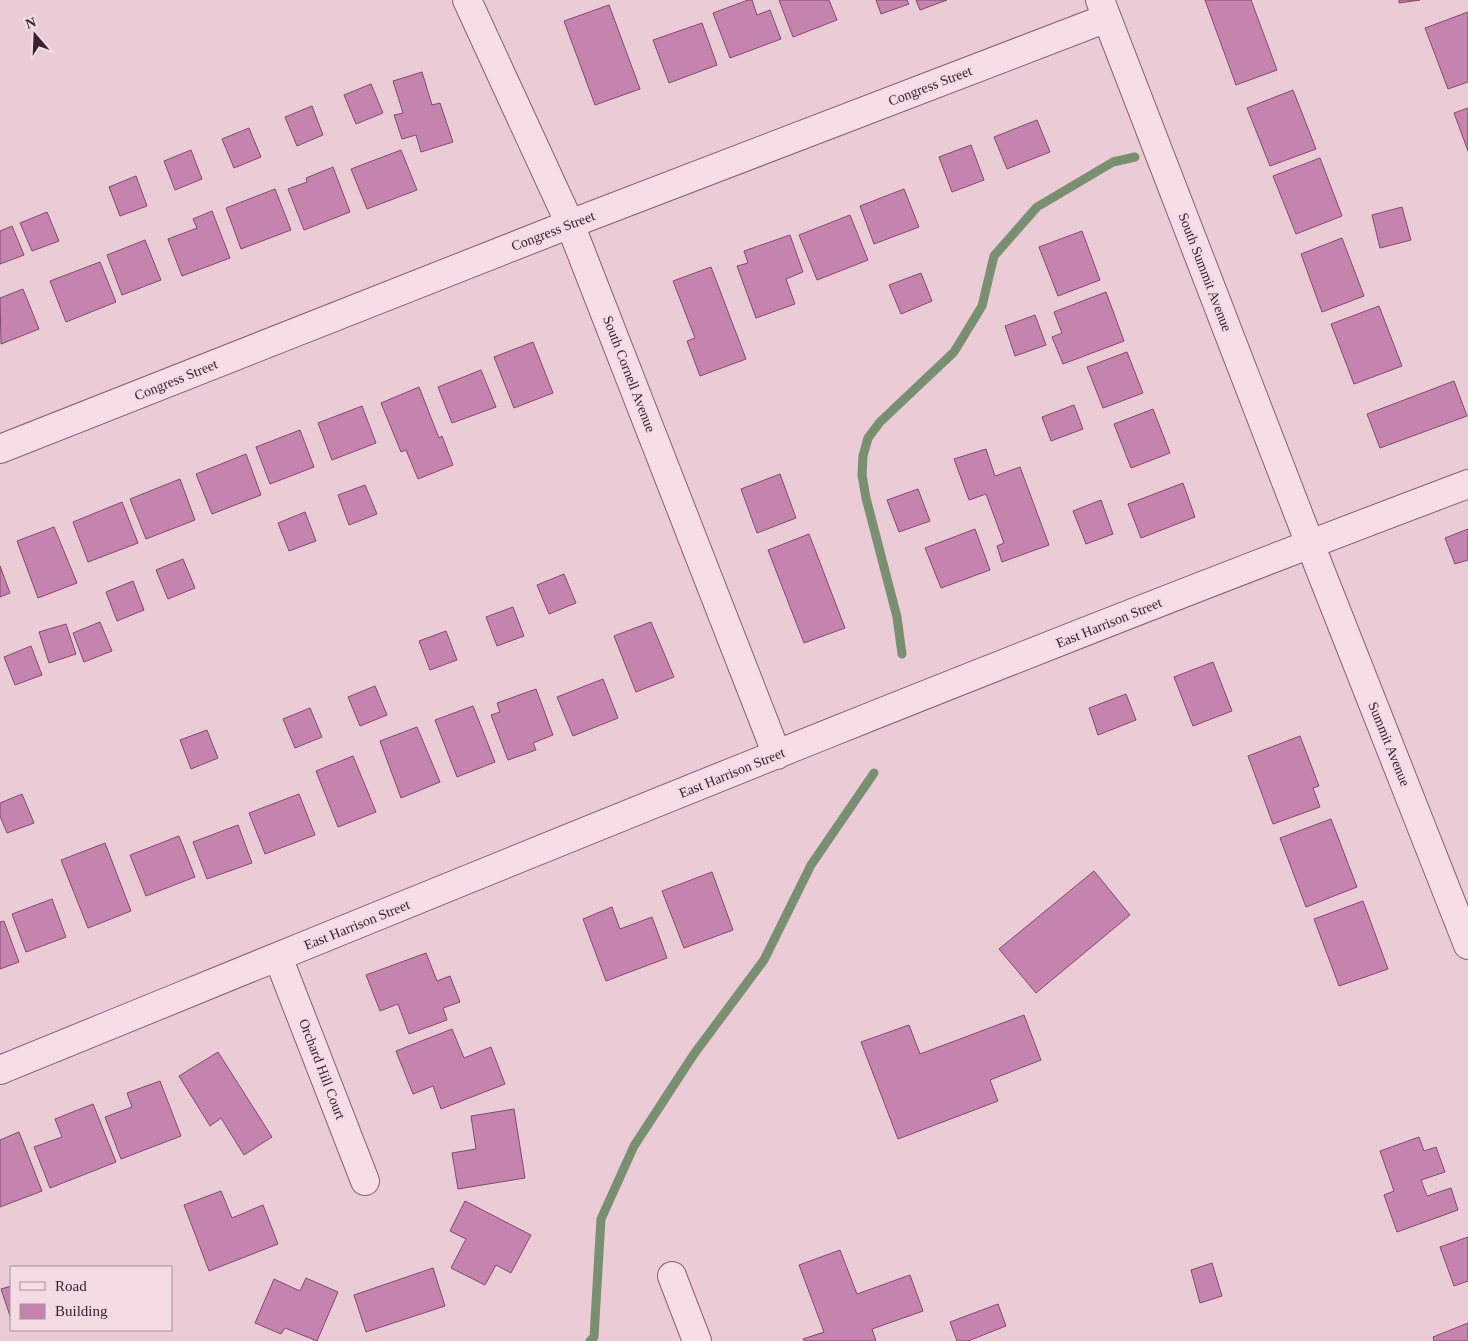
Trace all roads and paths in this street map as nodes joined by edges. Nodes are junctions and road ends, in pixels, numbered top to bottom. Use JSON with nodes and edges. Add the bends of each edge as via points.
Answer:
{"nodes":[{"id":1,"x":466,"y":0,"type":"edge"},
{"id":2,"x":1103,"y":9,"type":"edge"},
{"id":3,"x":570,"y":224,"type":"junction"},
{"id":4,"x":0,"y":449,"type":"edge"},
{"id":5,"x":1468,"y":484,"type":"edge"},
{"id":6,"x":1310,"y":544,"type":"junction"},
{"id":7,"x":777,"y":755,"type":"junction"},
{"id":8,"x":1468,"y":945,"type":"edge"},
{"id":9,"x":278,"y":957,"type":"junction"},
{"id":10,"x":0,"y":1070,"type":"edge"},
{"id":11,"x":365,"y":1181,"type":"dead end"},
{"id":12,"x":672,"y":1276,"type":"dead end"},
{"id":13,"x":697,"y":1341,"type":"edge"}],
"edges":[{"from":1,"to":3,"type":"street","name":"South Cornell Avenue"},
{"from":2,"to":3,"type":"street","name":"Congress Street"},
{"from":2,"to":6,"type":"street","name":"South Summit Avenue"},
{"from":3,"to":4,"type":"street","name":"Congress Street"},
{"from":3,"to":7,"type":"street","name":"South Cornell Avenue"},
{"from":5,"to":6,"type":"street","name":"East Harrison Street"},
{"from":6,"to":7,"type":"street","name":"East Harrison Street"},
{"from":6,"to":8,"type":"street","name":"Summit Avenue"},
{"from":7,"to":9,"type":"street","name":"East Harrison Street"},
{"from":9,"to":10,"type":"street","name":"East Harrison Street"},
{"from":9,"to":11,"type":"street","name":"Orchard Hill Court"},
{"from":12,"to":13,"type":"street"}]}
